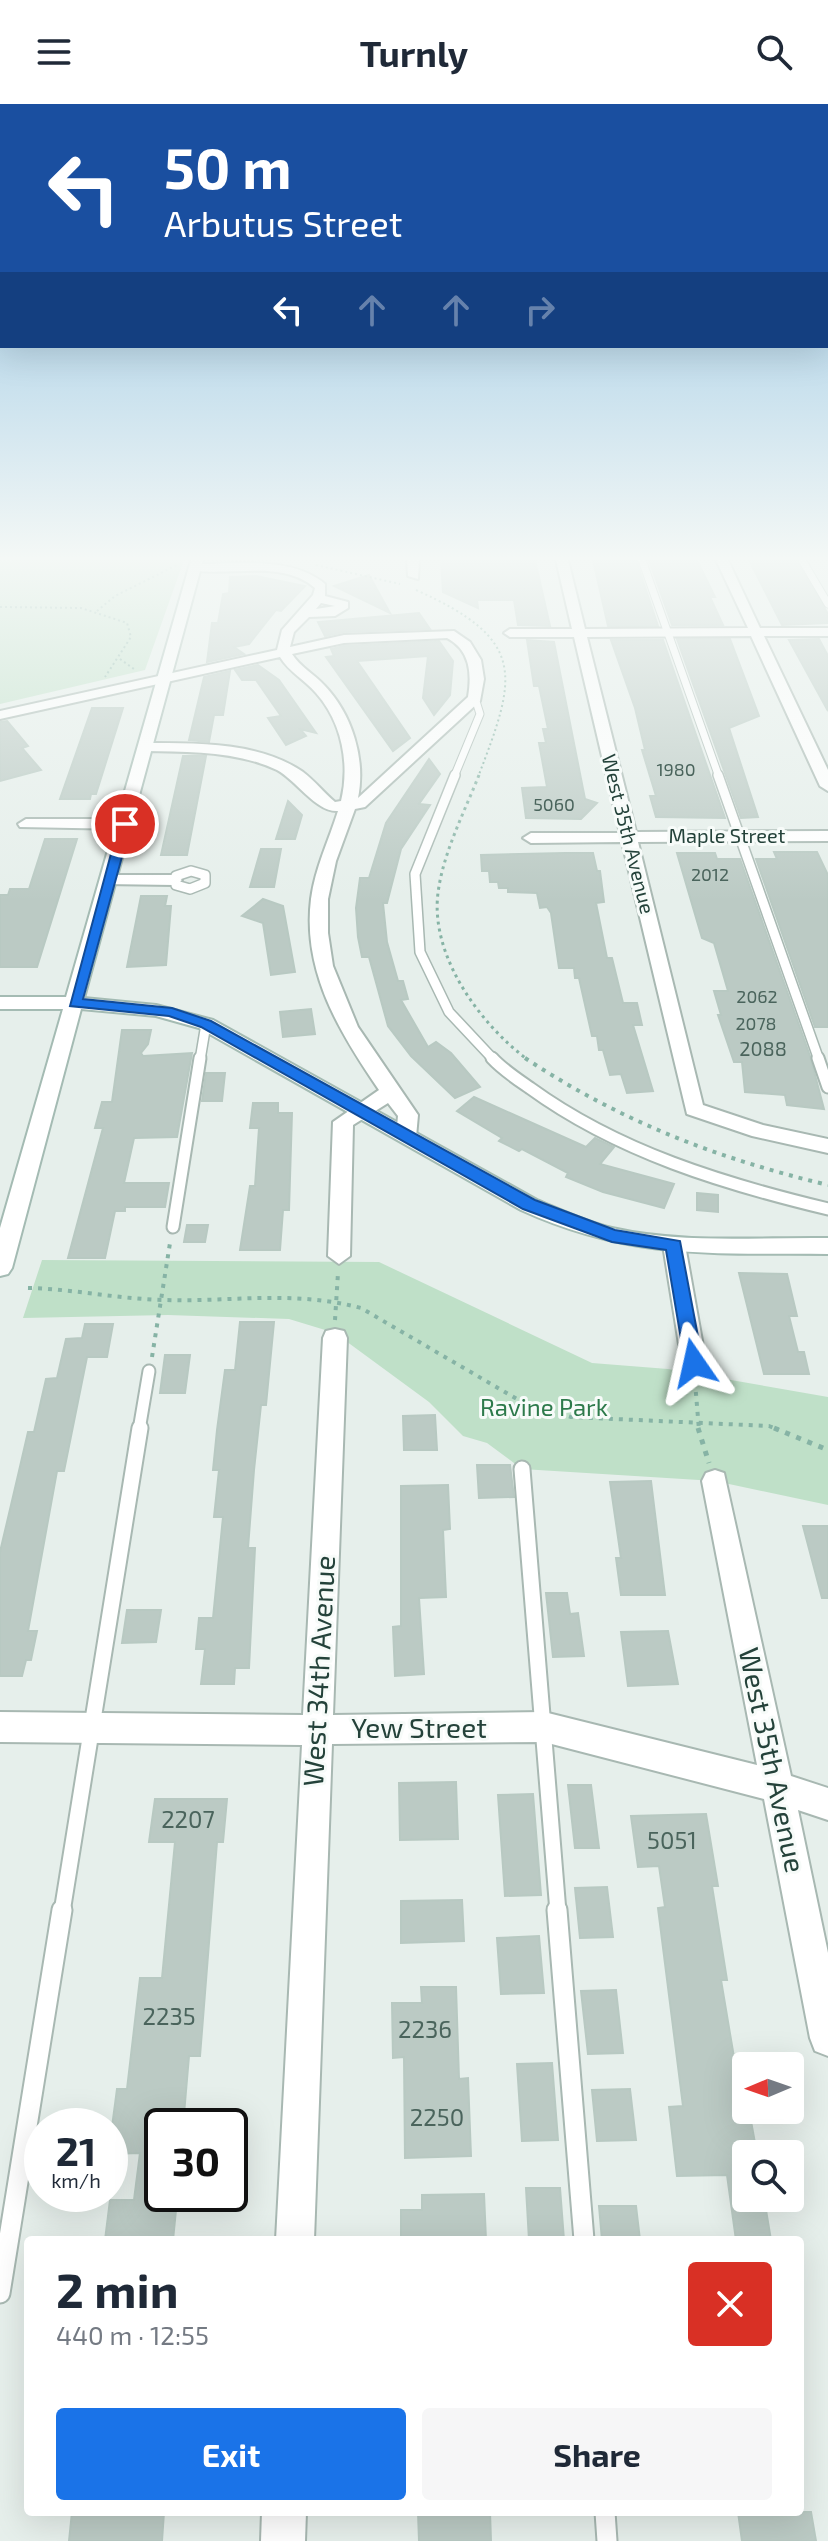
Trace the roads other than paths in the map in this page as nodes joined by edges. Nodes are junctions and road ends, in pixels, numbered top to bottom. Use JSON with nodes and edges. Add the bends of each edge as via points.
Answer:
{"nodes":[{"id":1,"x":166,"y":674,"type":"edge"},
{"id":2,"x":183,"y":674,"type":"edge"},
{"id":3,"x":304,"y":674,"type":"edge"},
{"id":4,"x":476,"y":674,"type":"edge"},
{"id":5,"x":589,"y":674,"type":"edge"},
{"id":6,"x":682,"y":674,"type":"edge"},
{"id":7,"x":776,"y":674,"type":"edge"},
{"id":8,"x":165,"y":678,"type":"junction"},
{"id":9,"x":475,"y":698,"type":"junction"},
{"id":10,"x":0,"y":715,"type":"edge"},
{"id":11,"x":146,"y":747,"type":"junction"},
{"id":12,"x":828,"y":786,"type":"edge"},
{"id":13,"x":351,"y":807,"type":"junction"},
{"id":14,"x":26,"y":824,"type":"dead end"},
{"id":15,"x":125,"y":824,"type":"junction"},
{"id":16,"x":739,"y":836,"type":"junction"},
{"id":17,"x":828,"y":836,"type":"edge"},
{"id":18,"x":629,"y":837,"type":"junction"},
{"id":19,"x":531,"y":838,"type":"dead end"},
{"id":20,"x":109,"y":880,"type":"junction"},
{"id":21,"x":174,"y":880,"type":"dead end"},
{"id":22,"x":0,"y":1003,"type":"edge"},
{"id":23,"x":75,"y":1003,"type":"junction"},
{"id":24,"x":206,"y":1024,"type":"junction"},
{"id":25,"x":828,"y":1087,"type":"edge"},
{"id":26,"x":391,"y":1092,"type":"junction"},
{"id":27,"x":360,"y":1111,"type":"junction"},
{"id":28,"x":406,"y":1137,"type":"junction"},
{"id":29,"x":828,"y":1146,"type":"edge"},
{"id":30,"x":828,"y":1209,"type":"edge"},
{"id":31,"x":173,"y":1227,"type":"road end"},
{"id":32,"x":674,"y":1245,"type":"junction"},
{"id":33,"x":828,"y":1246,"type":"edge"},
{"id":34,"x":339,"y":1256,"type":"road end"},
{"id":35,"x":0,"y":1268,"type":"edge"},
{"id":36,"x":335,"y":1338,"type":"road end"},
{"id":37,"x":694,"y":1363,"type":"road end"},
{"id":38,"x":149,"y":1371,"type":"road end"},
{"id":39,"x":522,"y":1469,"type":"dead end"},
{"id":40,"x":715,"y":1481,"type":"road end"},
{"id":41,"x":0,"y":1727,"type":"edge"},
{"id":42,"x":90,"y":1727,"type":"junction"},
{"id":43,"x":544,"y":1727,"type":"junction"},
{"id":44,"x":316,"y":1729,"type":"junction"},
{"id":45,"x":778,"y":1788,"type":"junction"},
{"id":46,"x":828,"y":1804,"type":"edge"},
{"id":47,"x":828,"y":2038,"type":"edge"},
{"id":48,"x":295,"y":2236,"type":"edge"},
{"id":49,"x":584,"y":2236,"type":"edge"},
{"id":50,"x":0,"y":2293,"type":"edge"},
{"id":51,"x":284,"y":2516,"type":"edge"},
{"id":52,"x":605,"y":2516,"type":"edge"},
{"id":53,"x":283,"y":2541,"type":"edge"},
{"id":54,"x":607,"y":2541,"type":"edge"}],
"edges":[{"from":1,"to":8,"type":"street"},
{"from":2,"to":8,"type":"street"},
{"from":3,"to":13,"type":"street","via":[[321,689],[349,743]]},
{"from":4,"to":9,"type":"street"},
{"from":5,"to":18,"type":"street","name":"West 35th Avenue"},
{"from":6,"to":16,"type":"lane"},
{"from":7,"to":12,"type":"street"},
{"from":8,"to":10,"type":"street"},
{"from":8,"to":11,"type":"street"},
{"from":9,"to":13,"type":"street"},
{"from":9,"to":30,"type":"lane","via":[[480,714],[421,850],[413,881],[419,951],[436,992],[464,1030],[514,1077],[618,1142],[731,1184]]},
{"from":11,"to":13,"type":"street","via":[[252,756],[295,774],[332,807]]},
{"from":11,"to":15,"type":"street"},
{"from":13,"to":26,"type":"street","via":[[320,889],[321,959],[355,1043]]},
{"from":14,"to":15,"type":"street"},
{"from":15,"to":20,"type":"street"},
{"from":16,"to":17,"type":"street","name":"Maple Street"},
{"from":16,"to":18,"type":"street","name":"Maple Street"},
{"from":16,"to":25,"type":"lane"},
{"from":18,"to":19,"type":"street","name":"Maple Street"},
{"from":18,"to":29,"type":"street","name":"West 35th Avenue","via":[[694,1109]]},
{"from":20,"to":21,"type":"street"},
{"from":20,"to":23,"type":"street"},
{"from":22,"to":23,"type":"street"},
{"from":23,"to":24,"type":"street","via":[[172,1012]]},
{"from":23,"to":35,"type":"street"},
{"from":24,"to":27,"type":"street"},
{"from":24,"to":31,"type":"lane"},
{"from":26,"to":27,"type":"street"},
{"from":26,"to":28,"type":"street","via":[[408,1115]]},
{"from":27,"to":28,"type":"street"},
{"from":27,"to":34,"type":"street","via":[[343,1122]]},
{"from":28,"to":32,"type":"street","via":[[567,1222],[612,1236]]},
{"from":32,"to":33,"type":"street"},
{"from":32,"to":37,"type":"street"},
{"from":36,"to":44,"type":"street","name":"West 34th Avenue"},
{"from":38,"to":42,"type":"lane"},
{"from":39,"to":43,"type":"lane"},
{"from":40,"to":45,"type":"street","name":"West 35th Avenue"},
{"from":41,"to":42,"type":"street","name":"Yew Street"},
{"from":42,"to":44,"type":"street","name":"Yew Street"},
{"from":42,"to":50,"type":"lane"},
{"from":43,"to":44,"type":"street","name":"Yew Street"},
{"from":43,"to":45,"type":"street","name":"Yew Street"},
{"from":43,"to":49,"type":"lane"},
{"from":44,"to":48,"type":"street","name":"West 34th Avenue"},
{"from":45,"to":46,"type":"street","name":"Yew Street"},
{"from":45,"to":47,"type":"street","name":"West 35th Avenue"},
{"from":51,"to":53,"type":"street"},
{"from":52,"to":54,"type":"lane"}]}
